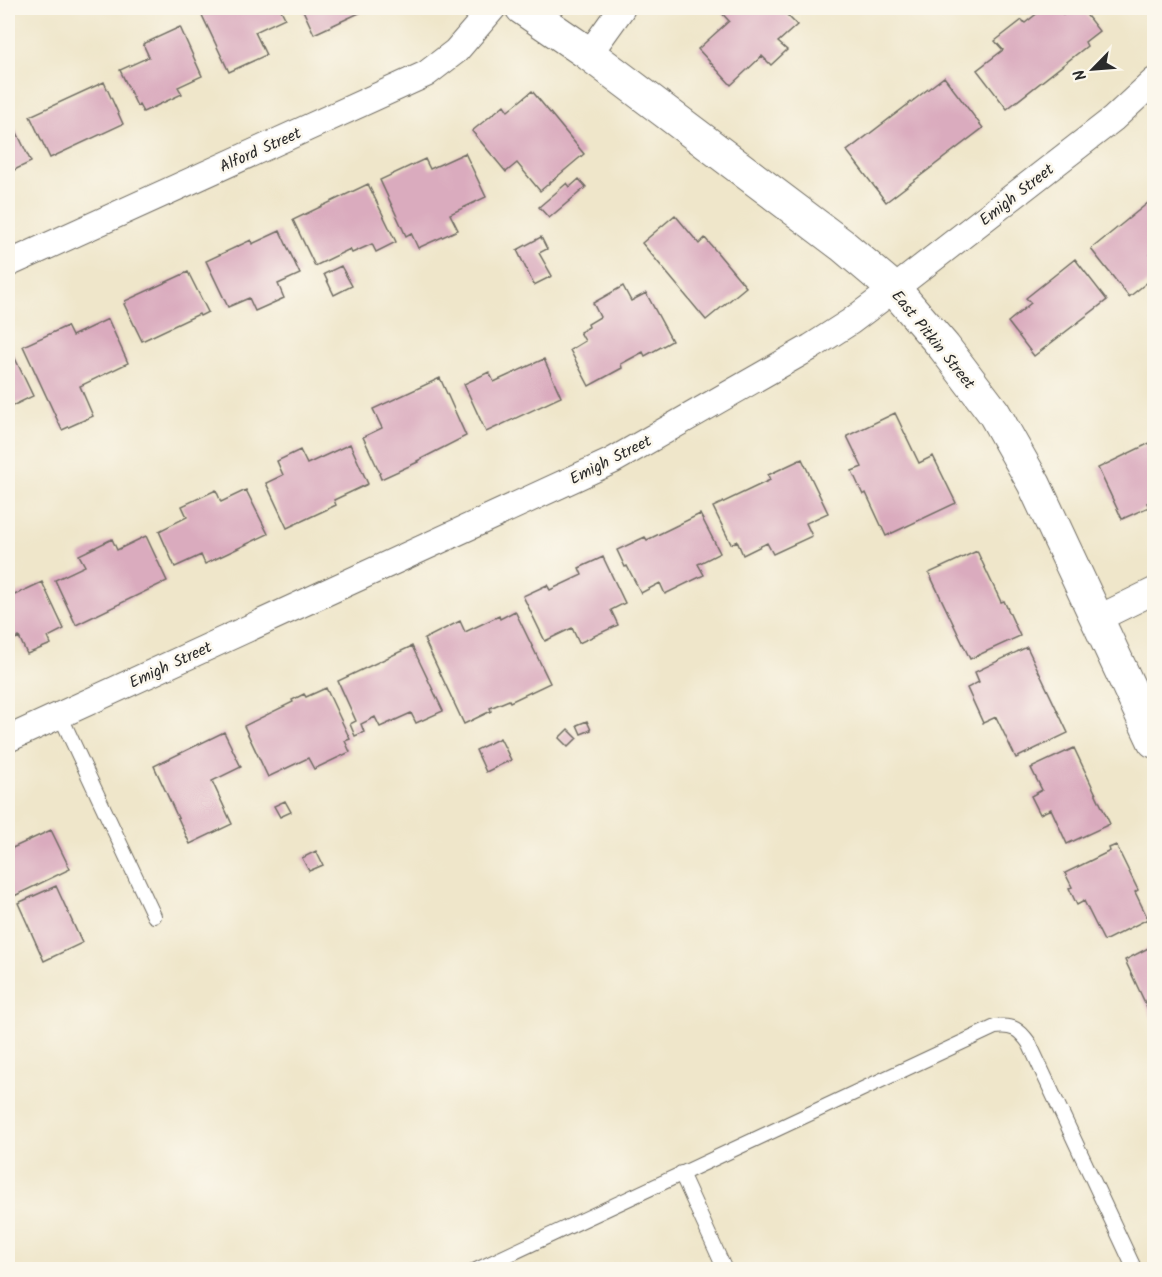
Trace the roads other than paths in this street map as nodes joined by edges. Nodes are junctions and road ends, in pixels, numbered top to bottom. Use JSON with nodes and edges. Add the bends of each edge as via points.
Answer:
{"nodes":[{"id":1,"x":493,"y":8,"type":"edge"},
{"id":2,"x":522,"y":8,"type":"edge"},
{"id":3,"x":622,"y":8,"type":"edge"},
{"id":4,"x":589,"y":54,"type":"junction"},
{"id":5,"x":1155,"y":81,"type":"edge"},
{"id":6,"x":8,"y":264,"type":"edge"},
{"id":7,"x":894,"y":289,"type":"junction"},
{"id":8,"x":1155,"y":591,"type":"edge"},
{"id":9,"x":1097,"y":619,"type":"junction"},
{"id":10,"x":60,"y":715,"type":"junction"},
{"id":11,"x":8,"y":739,"type":"edge"},
{"id":12,"x":1155,"y":741,"type":"edge"},
{"id":13,"x":154,"y":916,"type":"dead end"},
{"id":14,"x":681,"y":1173,"type":"junction"},
{"id":15,"x":476,"y":1269,"type":"edge"},
{"id":16,"x":725,"y":1269,"type":"edge"},
{"id":17,"x":1135,"y":1269,"type":"edge"}],
"edges":[{"from":1,"to":6,"type":"street","name":"Alford Street","via":[[456,51],[426,74]]},
{"from":2,"to":4,"type":"street","name":"East Pitkin Street"},
{"from":3,"to":4,"type":"street"},
{"from":4,"to":7,"type":"street","name":"East Pitkin Street","via":[[842,245]]},
{"from":5,"to":7,"type":"street","name":"Emigh Street","via":[[1113,119]]},
{"from":7,"to":9,"type":"street","name":"East Pitkin Street","via":[[994,413],[1034,484]]},
{"from":7,"to":10,"type":"street","name":"Emigh Street","via":[[811,347],[612,461]]},
{"from":8,"to":9,"type":"street"},
{"from":9,"to":12,"type":"street","name":"East Pitkin Street"},
{"from":10,"to":11,"type":"street","name":"Emigh Street"},
{"from":10,"to":13,"type":"lane"},
{"from":14,"to":15,"type":"lane"},
{"from":14,"to":16,"type":"lane"},
{"from":14,"to":17,"type":"lane","via":[[995,1027],[1015,1028],[1029,1043]]}]}
